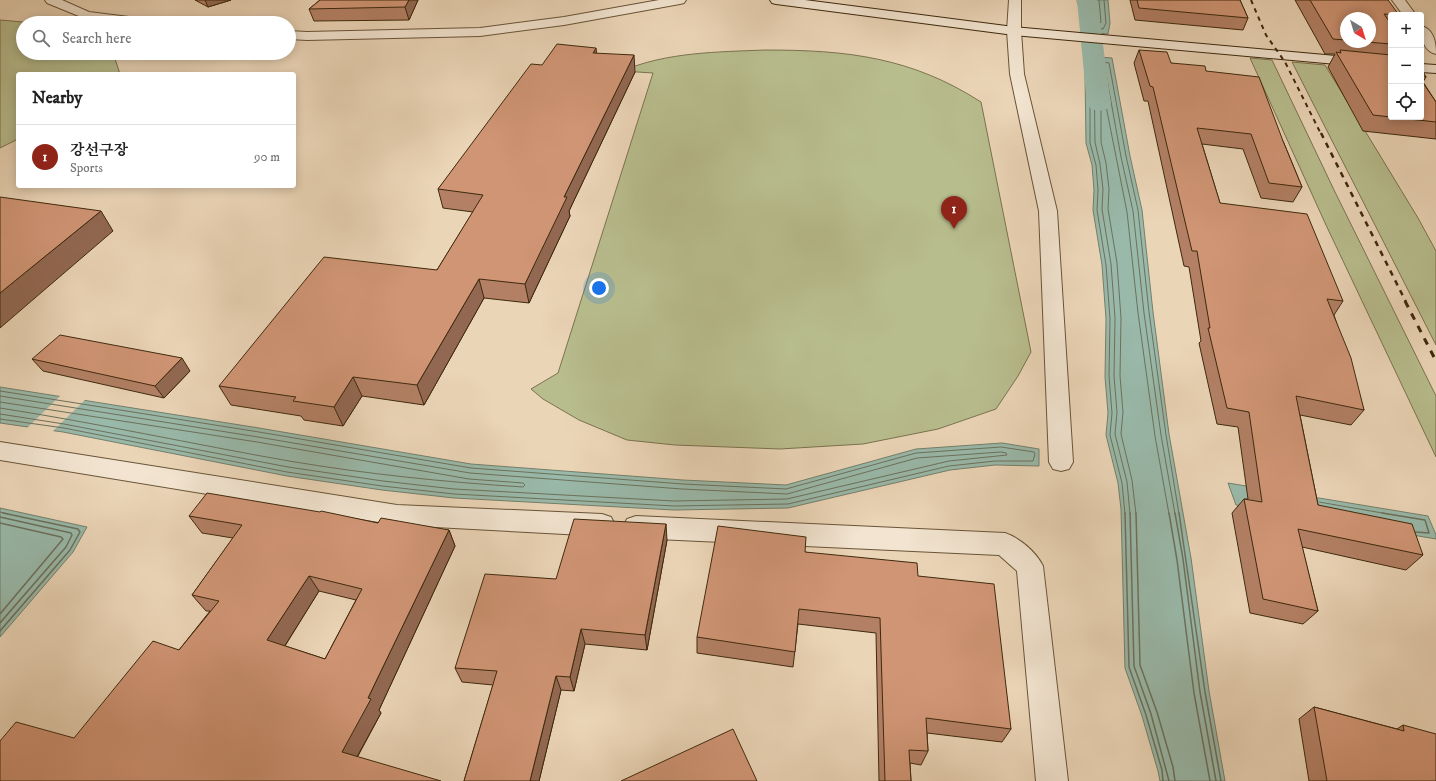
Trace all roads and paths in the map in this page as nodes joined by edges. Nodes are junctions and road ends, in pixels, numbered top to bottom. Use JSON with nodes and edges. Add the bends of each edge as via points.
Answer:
{"nodes":[{"id":1,"x":51,"y":0,"type":"edge"},
{"id":2,"x":680,"y":0,"type":"edge"},
{"id":3,"x":776,"y":0,"type":"edge"},
{"id":4,"x":1014,"y":0,"type":"edge"},
{"id":5,"x":1398,"y":0,"type":"edge"},
{"id":6,"x":1408,"y":12,"type":"edge"},
{"id":7,"x":99,"y":16,"type":"edge"},
{"id":8,"x":1014,"y":31,"type":"junction"},
{"id":9,"x":1424,"y":34,"type":"edge"},
{"id":10,"x":296,"y":35,"type":"edge"},
{"id":11,"x":1436,"y":50,"type":"edge"},
{"id":12,"x":1388,"y":65,"type":"edge"},
{"id":13,"x":1424,"y":68,"type":"edge"},
{"id":14,"x":1436,"y":69,"type":"edge"},
{"id":15,"x":0,"y":451,"type":"edge"},
{"id":16,"x":1061,"y":462,"type":"dead end"},
{"id":17,"x":1052,"y":781,"type":"edge"}],
"edges":[{"from":1,"to":7,"type":"street","via":[[86,14]]},
{"from":2,"to":10,"type":"street","via":[[564,21],[480,32]]},
{"from":3,"to":8,"type":"street"},
{"from":4,"to":8,"type":"street"},
{"from":5,"to":6,"type":"street"},
{"from":8,"to":12,"type":"street"},
{"from":8,"to":16,"type":"street","via":[[1017,74],[1048,211]]},
{"from":9,"to":11,"type":"street"},
{"from":13,"to":14,"type":"street"},
{"from":15,"to":17,"type":"street","via":[[397,516],[1006,544],[1030,566]]}]}
